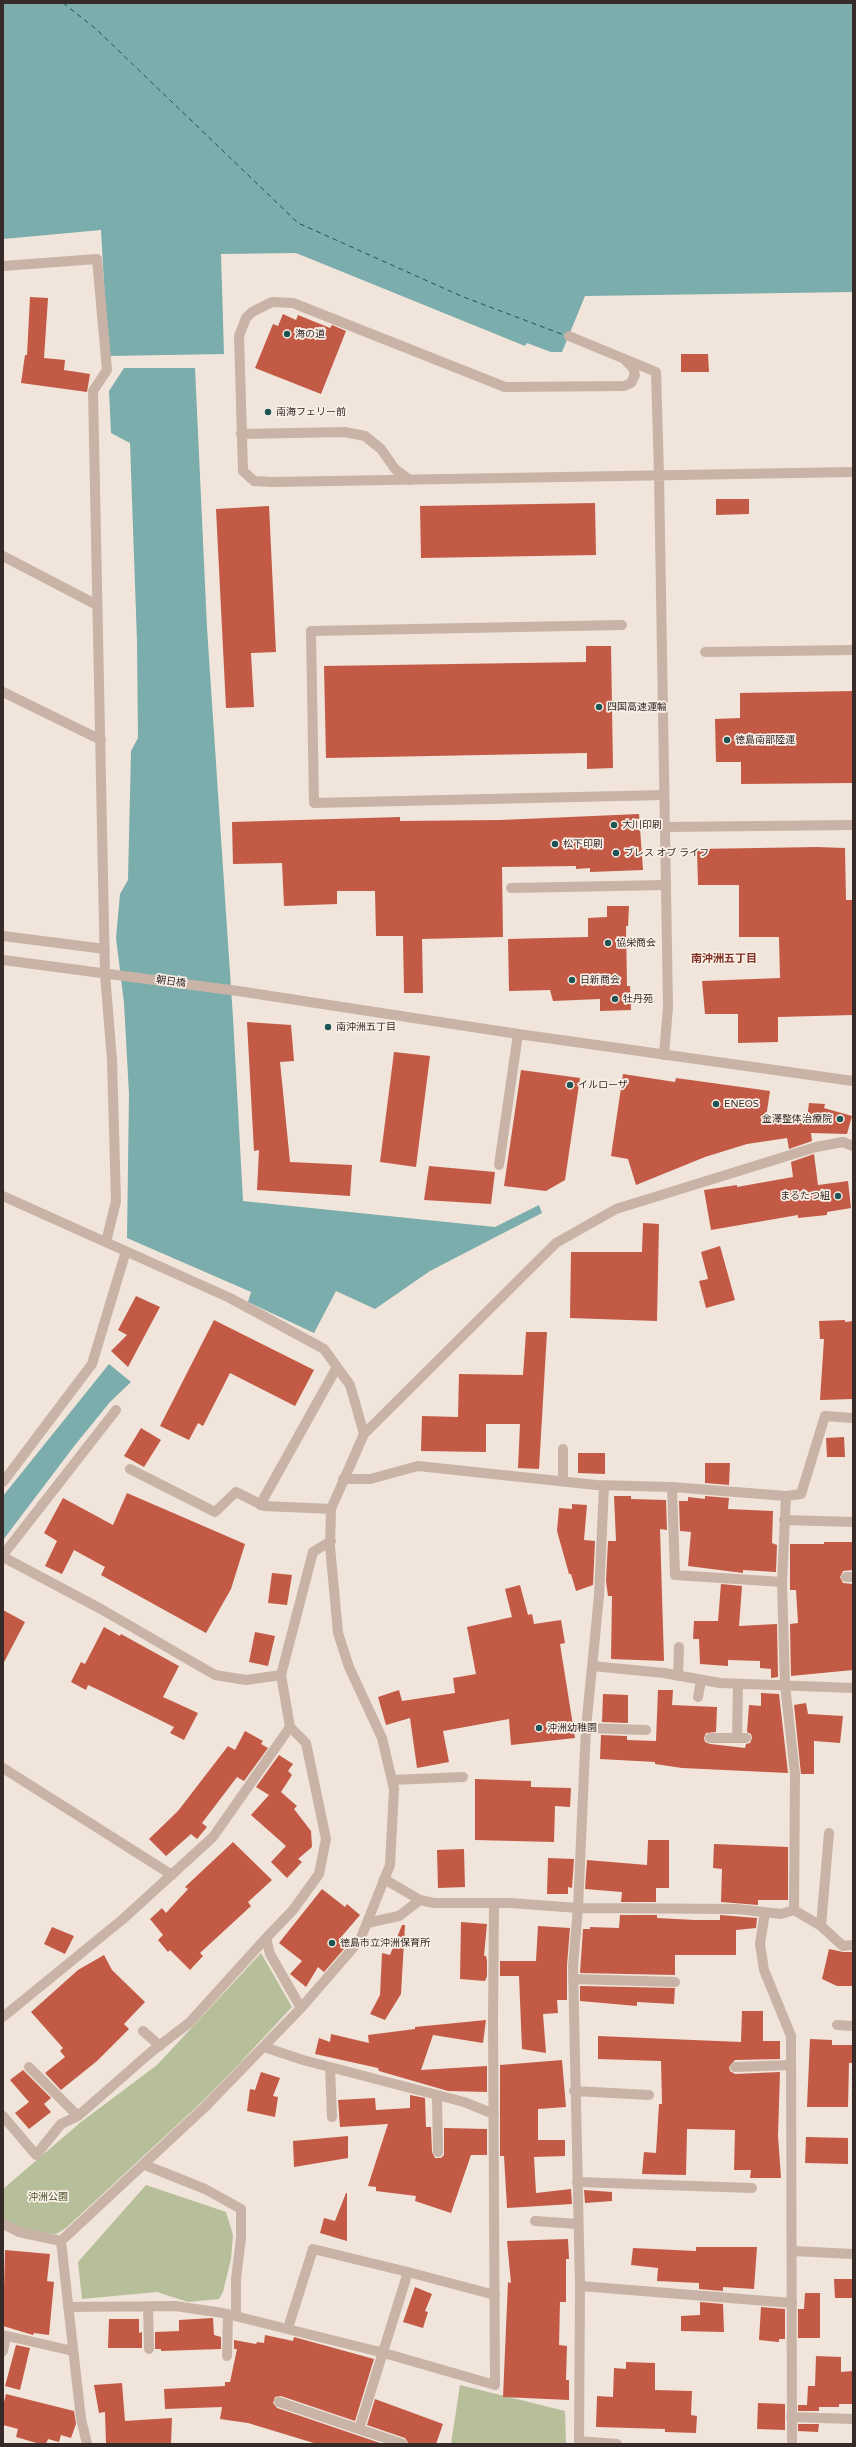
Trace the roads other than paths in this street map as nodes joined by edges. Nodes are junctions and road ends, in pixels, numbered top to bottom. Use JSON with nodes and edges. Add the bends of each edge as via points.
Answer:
{"nodes":[{"id":1,"x":3,"y":266,"type":"edge"},
{"id":2,"x":569,"y":336,"type":"dead end"},
{"id":3,"x":625,"y":360,"type":"junction"},
{"id":4,"x":241,"y":434,"type":"junction"},
{"id":5,"x":853,"y":472,"type":"edge"},
{"id":6,"x":659,"y":475,"type":"junction"},
{"id":7,"x":410,"y":480,"type":"junction"},
{"id":8,"x":3,"y":556,"type":"edge"},
{"id":9,"x":97,"y":604,"type":"junction"},
{"id":10,"x":622,"y":625,"type":"dead end"},
{"id":11,"x":853,"y":650,"type":"edge"},
{"id":12,"x":705,"y":652,"type":"dead end"},
{"id":13,"x":3,"y":692,"type":"edge"},
{"id":14,"x":101,"y":740,"type":"junction"},
{"id":15,"x":664,"y":795,"type":"junction"},
{"id":16,"x":853,"y":825,"type":"edge"},
{"id":17,"x":665,"y":827,"type":"junction"},
{"id":18,"x":666,"y":885,"type":"junction"},
{"id":19,"x":511,"y":888,"type":"dead end"},
{"id":20,"x":3,"y":936,"type":"edge"},
{"id":21,"x":105,"y":949,"type":"junction"},
{"id":22,"x":3,"y":960,"type":"edge"},
{"id":23,"x":105,"y":974,"type":"junction"},
{"id":24,"x":518,"y":1034,"type":"junction"},
{"id":25,"x":664,"y":1055,"type":"junction"},
{"id":26,"x":853,"y":1081,"type":"edge"},
{"id":27,"x":853,"y":1146,"type":"edge"},
{"id":28,"x":499,"y":1165,"type":"dead end"},
{"id":29,"x":3,"y":1196,"type":"edge"},
{"id":30,"x":106,"y":1242,"type":"junction"},
{"id":31,"x":126,"y":1251,"type":"junction"},
{"id":32,"x":337,"y":1367,"type":"junction"},
{"id":33,"x":116,"y":1410,"type":"dead end"},
{"id":34,"x":853,"y":1418,"type":"edge"},
{"id":35,"x":364,"y":1434,"type":"junction"},
{"id":36,"x":563,"y":1450,"type":"dead end"},
{"id":37,"x":130,"y":1469,"type":"dead end"},
{"id":38,"x":343,"y":1479,"type":"junction"},
{"id":39,"x":562,"y":1480,"type":"junction"},
{"id":40,"x":3,"y":1482,"type":"edge"},
{"id":41,"x":604,"y":1485,"type":"junction"},
{"id":42,"x":672,"y":1487,"type":"junction"},
{"id":43,"x":786,"y":1496,"type":"junction"},
{"id":44,"x":260,"y":1505,"type":"junction"},
{"id":45,"x":331,"y":1509,"type":"junction"},
{"id":46,"x":784,"y":1520,"type":"junction"},
{"id":47,"x":853,"y":1522,"type":"edge"},
{"id":48,"x":331,"y":1541,"type":"junction"},
{"id":49,"x":3,"y":1556,"type":"edge"},
{"id":50,"x":782,"y":1582,"type":"junction"},
{"id":51,"x":679,"y":1647,"type":"dead end"},
{"id":52,"x":592,"y":1666,"type":"junction"},
{"id":53,"x":281,"y":1675,"type":"junction"},
{"id":54,"x":678,"y":1676,"type":"junction"},
{"id":55,"x":700,"y":1680,"type":"junction"},
{"id":56,"x":738,"y":1684,"type":"junction"},
{"id":57,"x":785,"y":1685,"type":"junction"},
{"id":58,"x":853,"y":1688,"type":"edge"},
{"id":59,"x":698,"y":1697,"type":"dead end"},
{"id":60,"x":290,"y":1727,"type":"junction"},
{"id":61,"x":586,"y":1728,"type":"junction"},
{"id":62,"x":646,"y":1730,"type":"dead end"},
{"id":63,"x":710,"y":1738,"type":"dead end"},
{"id":64,"x":3,"y":1768,"type":"edge"},
{"id":65,"x":463,"y":1776,"type":"dead end"},
{"id":66,"x":392,"y":1780,"type":"junction"},
{"id":67,"x":830,"y":1833,"type":"dead end"},
{"id":68,"x":172,"y":1875,"type":"junction"},
{"id":69,"x":384,"y":1879,"type":"junction"},
{"id":70,"x":420,"y":1900,"type":"junction"},
{"id":71,"x":494,"y":1903,"type":"junction"},
{"id":72,"x":578,"y":1908,"type":"junction"},
{"id":73,"x":794,"y":1910,"type":"junction"},
{"id":74,"x":764,"y":1912,"type":"junction"},
{"id":75,"x":367,"y":1922,"type":"junction"},
{"id":76,"x":821,"y":1926,"type":"junction"},
{"id":77,"x":266,"y":1938,"type":"junction"},
{"id":78,"x":853,"y":1945,"type":"edge"},
{"id":79,"x":573,"y":1979,"type":"junction"},
{"id":80,"x":675,"y":1982,"type":"dead end"},
{"id":81,"x":301,"y":2008,"type":"junction"},
{"id":82,"x":3,"y":2017,"type":"edge"},
{"id":83,"x":838,"y":2026,"type":"dead end"},
{"id":84,"x":853,"y":2026,"type":"edge"},
{"id":85,"x":143,"y":2031,"type":"dead end"},
{"id":86,"x":160,"y":2046,"type":"junction"},
{"id":87,"x":264,"y":2047,"type":"junction"},
{"id":88,"x":791,"y":2065,"type":"junction"},
{"id":89,"x":29,"y":2067,"type":"dead end"},
{"id":90,"x":330,"y":2067,"type":"junction"},
{"id":91,"x":735,"y":2067,"type":"dead end"},
{"id":92,"x":574,"y":2092,"type":"junction"},
{"id":93,"x":437,"y":2095,"type":"junction"},
{"id":94,"x":649,"y":2095,"type":"dead end"},
{"id":95,"x":494,"y":2114,"type":"junction"},
{"id":96,"x":3,"y":2116,"type":"edge"},
{"id":97,"x":78,"y":2116,"type":"junction"},
{"id":98,"x":332,"y":2117,"type":"dead end"},
{"id":99,"x":438,"y":2152,"type":"dead end"},
{"id":100,"x":145,"y":2165,"type":"junction"},
{"id":101,"x":577,"y":2182,"type":"junction"},
{"id":102,"x":752,"y":2188,"type":"dead end"},
{"id":103,"x":535,"y":2221,"type":"dead end"},
{"id":104,"x":3,"y":2224,"type":"edge"},
{"id":105,"x":578,"y":2224,"type":"junction"},
{"id":106,"x":61,"y":2241,"type":"junction"},
{"id":107,"x":792,"y":2250,"type":"junction"},
{"id":108,"x":853,"y":2254,"type":"edge"},
{"id":109,"x":408,"y":2272,"type":"junction"},
{"id":110,"x":580,"y":2286,"type":"junction"},
{"id":111,"x":495,"y":2295,"type":"junction"},
{"id":112,"x":792,"y":2303,"type":"junction"},
{"id":113,"x":148,"y":2306,"type":"junction"},
{"id":114,"x":68,"y":2307,"type":"junction"},
{"id":115,"x":232,"y":2315,"type":"junction"},
{"id":116,"x":288,"y":2328,"type":"junction"},
{"id":117,"x":4,"y":2336,"type":"edge"},
{"id":118,"x":149,"y":2349,"type":"dead end"},
{"id":119,"x":3,"y":2351,"type":"edge"},
{"id":120,"x":73,"y":2351,"type":"junction"},
{"id":121,"x":384,"y":2353,"type":"junction"},
{"id":122,"x":227,"y":2356,"type":"dead end"},
{"id":123,"x":279,"y":2402,"type":"dead end"},
{"id":124,"x":791,"y":2417,"type":"junction"},
{"id":125,"x":853,"y":2419,"type":"edge"},
{"id":126,"x":359,"y":2428,"type":"junction"},
{"id":127,"x":579,"y":2443,"type":"edge"},
{"id":128,"x":87,"y":2444,"type":"edge"},
{"id":129,"x":403,"y":2444,"type":"edge"},
{"id":130,"x":617,"y":2444,"type":"edge"},
{"id":131,"x":792,"y":2444,"type":"edge"}],
"edges":[{"from":1,"to":9,"type":"street","via":[[96,259],[107,370],[93,391]]},
{"from":2,"to":3,"type":"street"},
{"from":3,"to":4,"type":"street","via":[[633,368],[635,375],[631,383],[624,386],[505,388],[293,303],[272,302],[252,312],[241,326]]},
{"from":3,"to":6,"type":"street","via":[[656,372]]},
{"from":4,"to":7,"type":"street","via":[[345,432],[365,436],[381,449],[395,469]]},
{"from":4,"to":7,"type":"street","via":[[243,471],[254,480]]},
{"from":5,"to":6,"type":"street"},
{"from":6,"to":7,"type":"street"},
{"from":6,"to":15,"type":"street"},
{"from":8,"to":9,"type":"street"},
{"from":9,"to":14,"type":"street"},
{"from":10,"to":15,"type":"street","via":[[311,631],[314,802]]},
{"from":11,"to":12,"type":"street"},
{"from":13,"to":14,"type":"street"},
{"from":14,"to":21,"type":"street"},
{"from":15,"to":17,"type":"street"},
{"from":16,"to":17,"type":"street"},
{"from":17,"to":18,"type":"street"},
{"from":18,"to":19,"type":"street"},
{"from":18,"to":25,"type":"street","via":[[668,1007]]},
{"from":20,"to":21,"type":"street"},
{"from":21,"to":23,"type":"street"},
{"from":22,"to":23,"type":"street","name":"朝日橋"},
{"from":23,"to":24,"type":"street","name":"朝日橋","via":[[238,991]]},
{"from":23,"to":30,"type":"street","via":[[112,1060],[116,1201]]},
{"from":24,"to":25,"type":"street","name":"朝日橋"},
{"from":24,"to":28,"type":"street"},
{"from":25,"to":26,"type":"street","name":"朝日橋"},
{"from":27,"to":35,"type":"street","via":[[843,1142],[816,1147],[616,1209],[556,1243]]},
{"from":29,"to":30,"type":"street"},
{"from":30,"to":31,"type":"street"},
{"from":31,"to":32,"type":"street","via":[[230,1298],[324,1349]]},
{"from":31,"to":40,"type":"street","via":[[92,1364]]},
{"from":32,"to":35,"type":"street","via":[[350,1385]]},
{"from":32,"to":44,"type":"street"},
{"from":33,"to":49,"type":"street"},
{"from":34,"to":43,"type":"street","via":[[826,1416],[801,1494]]},
{"from":35,"to":38,"type":"street"},
{"from":36,"to":39,"type":"street"},
{"from":37,"to":44,"type":"street","via":[[215,1512],[236,1492]]},
{"from":38,"to":39,"type":"street","via":[[370,1479],[418,1466]]},
{"from":38,"to":45,"type":"street"},
{"from":39,"to":41,"type":"street"},
{"from":41,"to":42,"type":"street"},
{"from":41,"to":52,"type":"street","via":[[599,1596]]},
{"from":42,"to":43,"type":"street"},
{"from":42,"to":50,"type":"street","via":[[675,1575]]},
{"from":43,"to":46,"type":"street"},
{"from":44,"to":45,"type":"street"},
{"from":45,"to":48,"type":"street"},
{"from":46,"to":47,"type":"street"},
{"from":46,"to":50,"type":"street"},
{"from":48,"to":53,"type":"street","via":[[313,1552]]},
{"from":48,"to":66,"type":"street","via":[[338,1633],[349,1668],[382,1738]]},
{"from":49,"to":53,"type":"street","via":[[215,1675],[246,1680]]},
{"from":50,"to":57,"type":"street"},
{"from":51,"to":54,"type":"street"},
{"from":52,"to":54,"type":"street"},
{"from":52,"to":61,"type":"street"},
{"from":53,"to":60,"type":"street"},
{"from":54,"to":55,"type":"street"},
{"from":55,"to":56,"type":"street"},
{"from":55,"to":59,"type":"street"},
{"from":56,"to":57,"type":"street"},
{"from":56,"to":63,"type":"street","via":[[742,1738]]},
{"from":57,"to":58,"type":"street"},
{"from":57,"to":73,"type":"street","via":[[795,1774]]},
{"from":60,"to":68,"type":"street","via":[[213,1837]]},
{"from":60,"to":77,"type":"street","via":[[306,1743],[326,1839],[319,1874],[293,1910]]},
{"from":61,"to":62,"type":"street"},
{"from":61,"to":72,"type":"street"},
{"from":64,"to":68,"type":"street"},
{"from":65,"to":66,"type":"street"},
{"from":66,"to":69,"type":"street","via":[[394,1789],[390,1865]]},
{"from":67,"to":76,"type":"street"},
{"from":68,"to":82,"type":"street","via":[[123,1919]]},
{"from":69,"to":70,"type":"street"},
{"from":69,"to":75,"type":"street"},
{"from":70,"to":71,"type":"street","via":[[434,1903]]},
{"from":70,"to":75,"type":"street","via":[[399,1916]]},
{"from":71,"to":72,"type":"street"},
{"from":71,"to":95,"type":"street"},
{"from":72,"to":74,"type":"street","via":[[737,1909]]},
{"from":72,"to":79,"type":"street"},
{"from":73,"to":74,"type":"street","via":[[781,1914]]},
{"from":73,"to":76,"type":"street"},
{"from":74,"to":88,"type":"street","via":[[760,1944],[764,1970],[791,2036]]},
{"from":75,"to":81,"type":"street","via":[[360,1940]]},
{"from":76,"to":78,"type":"street","via":[[843,1946]]},
{"from":77,"to":81,"type":"street","via":[[270,1954]]},
{"from":77,"to":86,"type":"street","via":[[189,2024]]},
{"from":79,"to":80,"type":"street"},
{"from":79,"to":92,"type":"street"},
{"from":81,"to":87,"type":"street"},
{"from":83,"to":84,"type":"street"},
{"from":85,"to":86,"type":"street"},
{"from":86,"to":97,"type":"street"},
{"from":87,"to":90,"type":"street"},
{"from":87,"to":100,"type":"street"},
{"from":88,"to":91,"type":"street"},
{"from":88,"to":107,"type":"street"},
{"from":89,"to":97,"type":"street"},
{"from":90,"to":93,"type":"street"},
{"from":90,"to":98,"type":"street"},
{"from":92,"to":94,"type":"street"},
{"from":92,"to":101,"type":"street"},
{"from":93,"to":95,"type":"street"},
{"from":93,"to":99,"type":"street"},
{"from":95,"to":111,"type":"street"},
{"from":96,"to":97,"type":"street","via":[[36,2155],[61,2124]]},
{"from":100,"to":106,"type":"street"},
{"from":100,"to":115,"type":"street","via":[[205,2189],[241,2210],[241,2238]]},
{"from":101,"to":102,"type":"street"},
{"from":101,"to":105,"type":"street"},
{"from":103,"to":105,"type":"street"},
{"from":104,"to":106,"type":"street","via":[[19,2232]]},
{"from":105,"to":110,"type":"street"},
{"from":106,"to":114,"type":"street"},
{"from":107,"to":108,"type":"street"},
{"from":107,"to":112,"type":"street"},
{"from":109,"to":111,"type":"street"},
{"from":109,"to":116,"type":"street","via":[[313,2249]]},
{"from":109,"to":121,"type":"street"},
{"from":110,"to":112,"type":"street"},
{"from":110,"to":127,"type":"street"},
{"from":111,"to":121,"type":"street","via":[[495,2384]]},
{"from":112,"to":124,"type":"street"},
{"from":113,"to":114,"type":"street"},
{"from":113,"to":115,"type":"street","via":[[175,2306]]},
{"from":113,"to":118,"type":"street"},
{"from":114,"to":120,"type":"street"},
{"from":115,"to":116,"type":"street"},
{"from":115,"to":122,"type":"street"},
{"from":116,"to":121,"type":"street"},
{"from":117,"to":119,"type":"street"},
{"from":117,"to":120,"type":"street"},
{"from":120,"to":128,"type":"street","via":[[81,2419]]},
{"from":121,"to":126,"type":"street"},
{"from":123,"to":126,"type":"street"},
{"from":124,"to":125,"type":"street"},
{"from":124,"to":131,"type":"street"},
{"from":126,"to":129,"type":"street"},
{"from":127,"to":130,"type":"street"}]}
